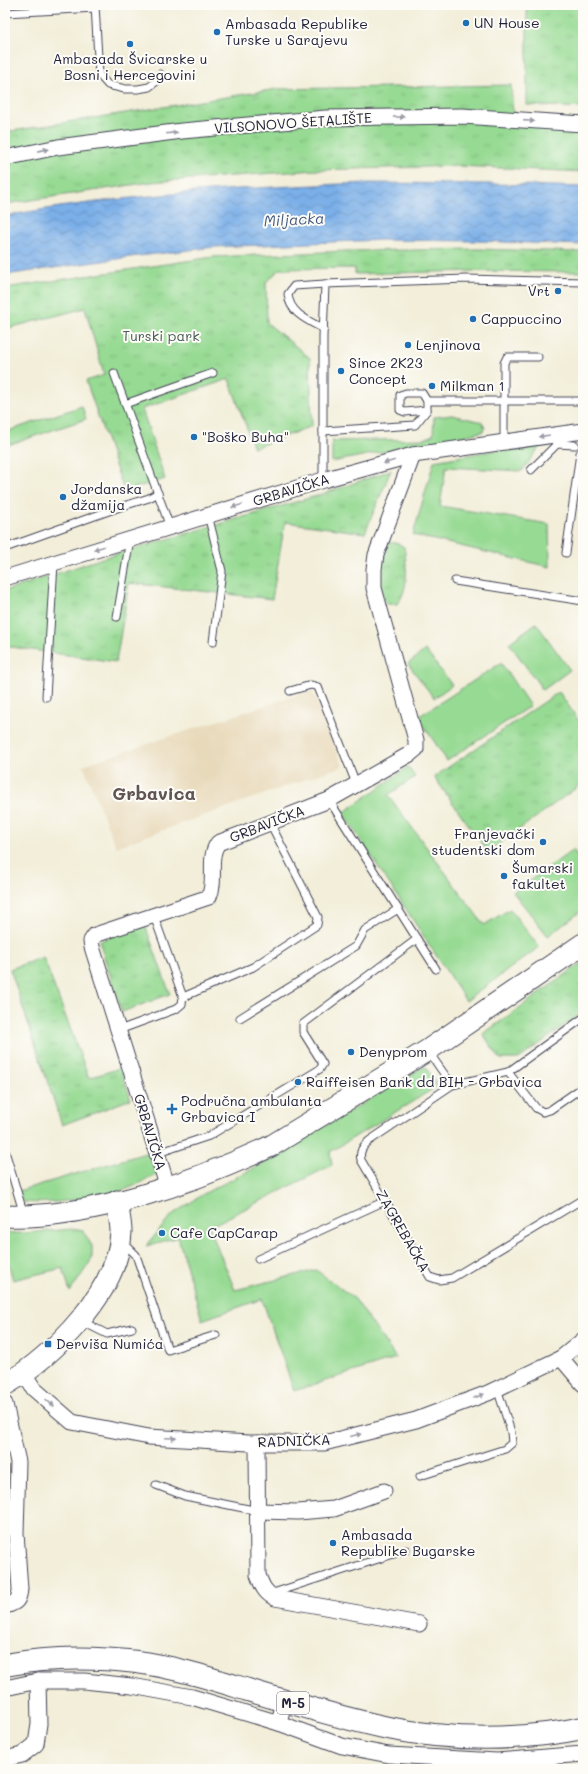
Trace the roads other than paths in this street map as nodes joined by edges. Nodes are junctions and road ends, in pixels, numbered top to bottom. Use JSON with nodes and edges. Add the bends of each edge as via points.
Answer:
{"nodes":[{"id":1,"x":95,"y":6,"type":"edge"},
{"id":2,"x":42,"y":8,"type":"edge"},
{"id":3,"x":5,"y":13,"type":"edge"},
{"id":4,"x":160,"y":74,"type":"dead end"},
{"id":5,"x":583,"y":124,"type":"edge"},
{"id":6,"x":5,"y":158,"type":"edge"},
{"id":7,"x":583,"y":282,"type":"edge"},
{"id":8,"x":325,"y":284,"type":"junction"},
{"id":9,"x":324,"y":329,"type":"junction"},
{"id":10,"x":538,"y":357,"type":"dead end"},
{"id":11,"x":114,"y":373,"type":"dead end"},
{"id":12,"x":213,"y":373,"type":"dead end"},
{"id":13,"x":428,"y":401,"type":"junction"},
{"id":14,"x":504,"y":401,"type":"junction"},
{"id":15,"x":583,"y":402,"type":"edge"},
{"id":16,"x":126,"y":404,"type":"junction"},
{"id":17,"x":427,"y":410,"type":"junction"},
{"id":18,"x":323,"y":431,"type":"junction"},
{"id":19,"x":577,"y":436,"type":"edge"},
{"id":20,"x":504,"y":442,"type":"junction"},
{"id":21,"x":413,"y":455,"type":"junction"},
{"id":22,"x":582,"y":455,"type":"edge"},
{"id":23,"x":531,"y":470,"type":"dead end"},
{"id":24,"x":323,"y":480,"type":"junction"},
{"id":25,"x":158,"y":493,"type":"junction"},
{"id":26,"x":208,"y":515,"type":"junction"},
{"id":27,"x":170,"y":527,"type":"junction"},
{"id":28,"x":130,"y":539,"type":"junction"},
{"id":29,"x":5,"y":548,"type":"edge"},
{"id":30,"x":566,"y":553,"type":"dead end"},
{"id":31,"x":54,"y":562,"type":"junction"},
{"id":32,"x":5,"y":578,"type":"edge"},
{"id":33,"x":455,"y":581,"type":"dead end"},
{"id":34,"x":583,"y":601,"type":"edge"},
{"id":35,"x":117,"y":617,"type":"dead end"},
{"id":36,"x":213,"y":642,"type":"dead end"},
{"id":37,"x":290,"y":691,"type":"dead end"},
{"id":38,"x":46,"y":697,"type":"dead end"},
{"id":39,"x":357,"y":786,"type":"junction"},
{"id":40,"x":329,"y":800,"type":"junction"},
{"id":41,"x":270,"y":823,"type":"junction"},
{"id":42,"x":398,"y":910,"type":"junction"},
{"id":43,"x":154,"y":916,"type":"junction"},
{"id":44,"x":417,"y":939,"type":"junction"},
{"id":45,"x":583,"y":944,"type":"edge"},
{"id":46,"x":436,"y":969,"type":"dead end"},
{"id":47,"x":183,"y":997,"type":"junction"},
{"id":48,"x":240,"y":1018,"type":"dead end"},
{"id":49,"x":583,"y":1018,"type":"edge"},
{"id":50,"x":119,"y":1030,"type":"junction"},
{"id":51,"x":428,"y":1050,"type":"junction"},
{"id":52,"x":508,"y":1072,"type":"junction"},
{"id":53,"x":452,"y":1085,"type":"junction"},
{"id":54,"x":583,"y":1087,"type":"edge"},
{"id":55,"x":5,"y":1152,"type":"edge"},
{"id":56,"x":158,"y":1153,"type":"junction"},
{"id":57,"x":168,"y":1188,"type":"junction"},
{"id":58,"x":583,"y":1200,"type":"edge"},
{"id":59,"x":385,"y":1201,"type":"junction"},
{"id":60,"x":117,"y":1202,"type":"junction"},
{"id":61,"x":15,"y":1216,"type":"edge"},
{"id":62,"x":120,"y":1244,"type":"junction"},
{"id":63,"x":258,"y":1259,"type":"dead end"},
{"id":64,"x":80,"y":1320,"type":"junction"},
{"id":65,"x":132,"y":1328,"type":"dead end"},
{"id":66,"x":216,"y":1335,"type":"dead end"},
{"id":67,"x":583,"y":1340,"type":"edge"},
{"id":68,"x":561,"y":1358,"type":"junction"},
{"id":69,"x":24,"y":1374,"type":"junction"},
{"id":70,"x":583,"y":1384,"type":"edge"},
{"id":71,"x":5,"y":1385,"type":"edge"},
{"id":72,"x":497,"y":1388,"type":"junction"},
{"id":73,"x":5,"y":1404,"type":"edge"},
{"id":74,"x":257,"y":1443,"type":"junction"},
{"id":75,"x":420,"y":1476,"type":"dead end"},
{"id":76,"x":156,"y":1485,"type":"dead end"},
{"id":77,"x":384,"y":1491,"type":"dead end"},
{"id":78,"x":258,"y":1511,"type":"junction"},
{"id":79,"x":406,"y":1550,"type":"dead end"},
{"id":80,"x":268,"y":1594,"type":"junction"},
{"id":81,"x":5,"y":1606,"type":"edge"},
{"id":82,"x":419,"y":1624,"type":"dead end"},
{"id":83,"x":5,"y":1665,"type":"edge"},
{"id":84,"x":38,"y":1681,"type":"junction"},
{"id":85,"x":5,"y":1688,"type":"edge"},
{"id":86,"x":284,"y":1701,"type":"junction"},
{"id":87,"x":279,"y":1723,"type":"junction"},
{"id":88,"x":583,"y":1728,"type":"edge"},
{"id":89,"x":583,"y":1754,"type":"edge"},
{"id":90,"x":5,"y":1759,"type":"edge"}],
"edges":[{"from":1,"to":2,"type":"lane"},
{"from":1,"to":4,"type":"lane","via":[[99,75],[108,85],[138,89],[153,84]]},
{"from":2,"to":3,"type":"lane"},
{"from":6,"to":5,"type":"street","name":"VILSONOVO ŠETALIŠTE","one_way":true,"via":[[58,147],[182,131],[326,118],[462,116]]},
{"from":7,"to":8,"type":"lane","via":[[466,279]]},
{"from":8,"to":9,"type":"lane"},
{"from":8,"to":9,"type":"lane","via":[[294,286],[288,294],[297,314]]},
{"from":9,"to":18,"type":"lane"},
{"from":10,"to":14,"type":"lane","via":[[507,357],[504,363]]},
{"from":11,"to":16,"type":"lane"},
{"from":12,"to":16,"type":"lane"},
{"from":13,"to":14,"type":"lane"},
{"from":13,"to":17,"type":"lane"},
{"from":13,"to":17,"type":"lane","via":[[422,393],[406,393],[400,396],[400,410]]},
{"from":14,"to":15,"type":"lane"},
{"from":14,"to":20,"type":"lane"},
{"from":16,"to":25,"type":"lane"},
{"from":17,"to":18,"type":"lane","via":[[415,425]]},
{"from":18,"to":24,"type":"lane"},
{"from":19,"to":20,"type":"street","name":"GRBAVIČKA","one_way":true},
{"from":19,"to":22,"type":"lane"},
{"from":19,"to":23,"type":"lane","via":[[557,444]]},
{"from":20,"to":21,"type":"street","name":"GRBAVIČKA"},
{"from":21,"to":24,"type":"street","name":"GRBAVIČKA","one_way":true},
{"from":21,"to":39,"type":"street","name":"GRBAVIČKA","via":[[376,554],[374,588],[416,740],[416,749]]},
{"from":22,"to":30,"type":"lane"},
{"from":24,"to":26,"type":"street","name":"GRBAVIČKA","one_way":true},
{"from":25,"to":27,"type":"lane"},
{"from":25,"to":29,"type":"lane"},
{"from":26,"to":27,"type":"street","name":"GRBAVIČKA"},
{"from":26,"to":36,"type":"lane","via":[[222,571]]},
{"from":27,"to":28,"type":"street","name":"GRBAVIČKA"},
{"from":28,"to":31,"type":"street","name":"GRBAVIČKA","one_way":true},
{"from":28,"to":35,"type":"lane"},
{"from":31,"to":32,"type":"street","name":"GRBAVIČKA"},
{"from":31,"to":38,"type":"lane"},
{"from":33,"to":34,"type":"lane"},
{"from":37,"to":39,"type":"lane","via":[[311,685],[318,688]]},
{"from":39,"to":40,"type":"street","name":"GRBAVIČKA"},
{"from":40,"to":41,"type":"street","name":"GRBAVIČKA"},
{"from":40,"to":42,"type":"lane"},
{"from":41,"to":43,"type":"street","name":"GRBAVIČKA","via":[[218,843],[213,849],[213,889],[209,897]]},
{"from":41,"to":47,"type":"lane","via":[[318,917],[318,925],[253,967]]},
{"from":42,"to":44,"type":"lane"},
{"from":42,"to":48,"type":"lane","via":[[365,930],[356,946]]},
{"from":43,"to":47,"type":"lane"},
{"from":43,"to":50,"type":"street","name":"GRBAVIČKA","via":[[95,935],[91,940]]},
{"from":44,"to":46,"type":"lane"},
{"from":44,"to":56,"type":"lane","via":[[303,1024],[303,1032],[323,1064],[320,1069],[209,1136]]},
{"from":45,"to":51,"type":"main road"},
{"from":47,"to":50,"type":"lane","via":[[182,1004],[176,1009]]},
{"from":49,"to":52,"type":"lane","name":"ZAGREBAČKA"},
{"from":50,"to":56,"type":"street","name":"GRBAVIČKA"},
{"from":51,"to":53,"type":"lane"},
{"from":51,"to":57,"type":"main road","via":[[271,1146]]},
{"from":52,"to":53,"type":"lane","name":"ZAGREBAČKA"},
{"from":52,"to":54,"type":"lane","via":[[536,1108],[543,1112],[550,1110]]},
{"from":53,"to":59,"type":"lane","name":"ZAGREBAČKA","via":[[361,1149],[361,1160]]},
{"from":55,"to":61,"type":"lane"},
{"from":56,"to":57,"type":"street","name":"GRBAVIČKA"},
{"from":57,"to":60,"type":"main road"},
{"from":58,"to":59,"type":"lane","name":"ZAGREBAČKA","via":[[452,1278],[439,1280],[430,1277]]},
{"from":59,"to":63,"type":"lane"},
{"from":60,"to":61,"type":"main road","via":[[65,1213]]},
{"from":60,"to":62,"type":"main road"},
{"from":62,"to":64,"type":"main road","via":[[110,1277]]},
{"from":62,"to":66,"type":"lane","via":[[136,1255],[168,1350]]},
{"from":64,"to":65,"type":"lane","via":[[107,1334]]},
{"from":64,"to":69,"type":"main road"},
{"from":67,"to":68,"type":"street","name":"RADNIČKA"},
{"from":68,"to":70,"type":"street"},
{"from":68,"to":72,"type":"street","name":"RADNIČKA"},
{"from":69,"to":71,"type":"main road"},
{"from":69,"to":74,"type":"street","name":"RADNIČKA","one_way":true,"via":[[34,1389],[72,1422],[149,1436]]},
{"from":74,"to":72,"type":"street","name":"RADNIČKA","one_way":true,"via":[[324,1443],[416,1420]]},
{"from":72,"to":75,"type":"lane","via":[[512,1443],[505,1449]]},
{"from":73,"to":81,"type":"street","via":[[18,1462],[16,1533],[20,1589],[19,1598],[15,1603]]},
{"from":74,"to":78,"type":"street"},
{"from":76,"to":78,"type":"lane","via":[[185,1496]]},
{"from":77,"to":78,"type":"street","via":[[334,1509],[298,1512]]},
{"from":78,"to":80,"type":"street","via":[[258,1575]]},
{"from":79,"to":80,"type":"lane"},
{"from":80,"to":82,"type":"street","via":[[275,1598]]},
{"from":83,"to":86,"type":"main road","number":"M-5","via":[[94,1659],[138,1662],[215,1680]]},
{"from":84,"to":85,"type":"street"},
{"from":84,"to":87,"type":"street","via":[[132,1686],[192,1697]]},
{"from":84,"to":90,"type":"street","via":[[39,1724],[36,1744],[22,1755]]},
{"from":86,"to":87,"type":"street"},
{"from":86,"to":88,"type":"main road","number":"M-5","via":[[388,1728],[474,1739],[514,1738]]},
{"from":87,"to":89,"type":"street","via":[[342,1746],[389,1755],[497,1761]]}]}
